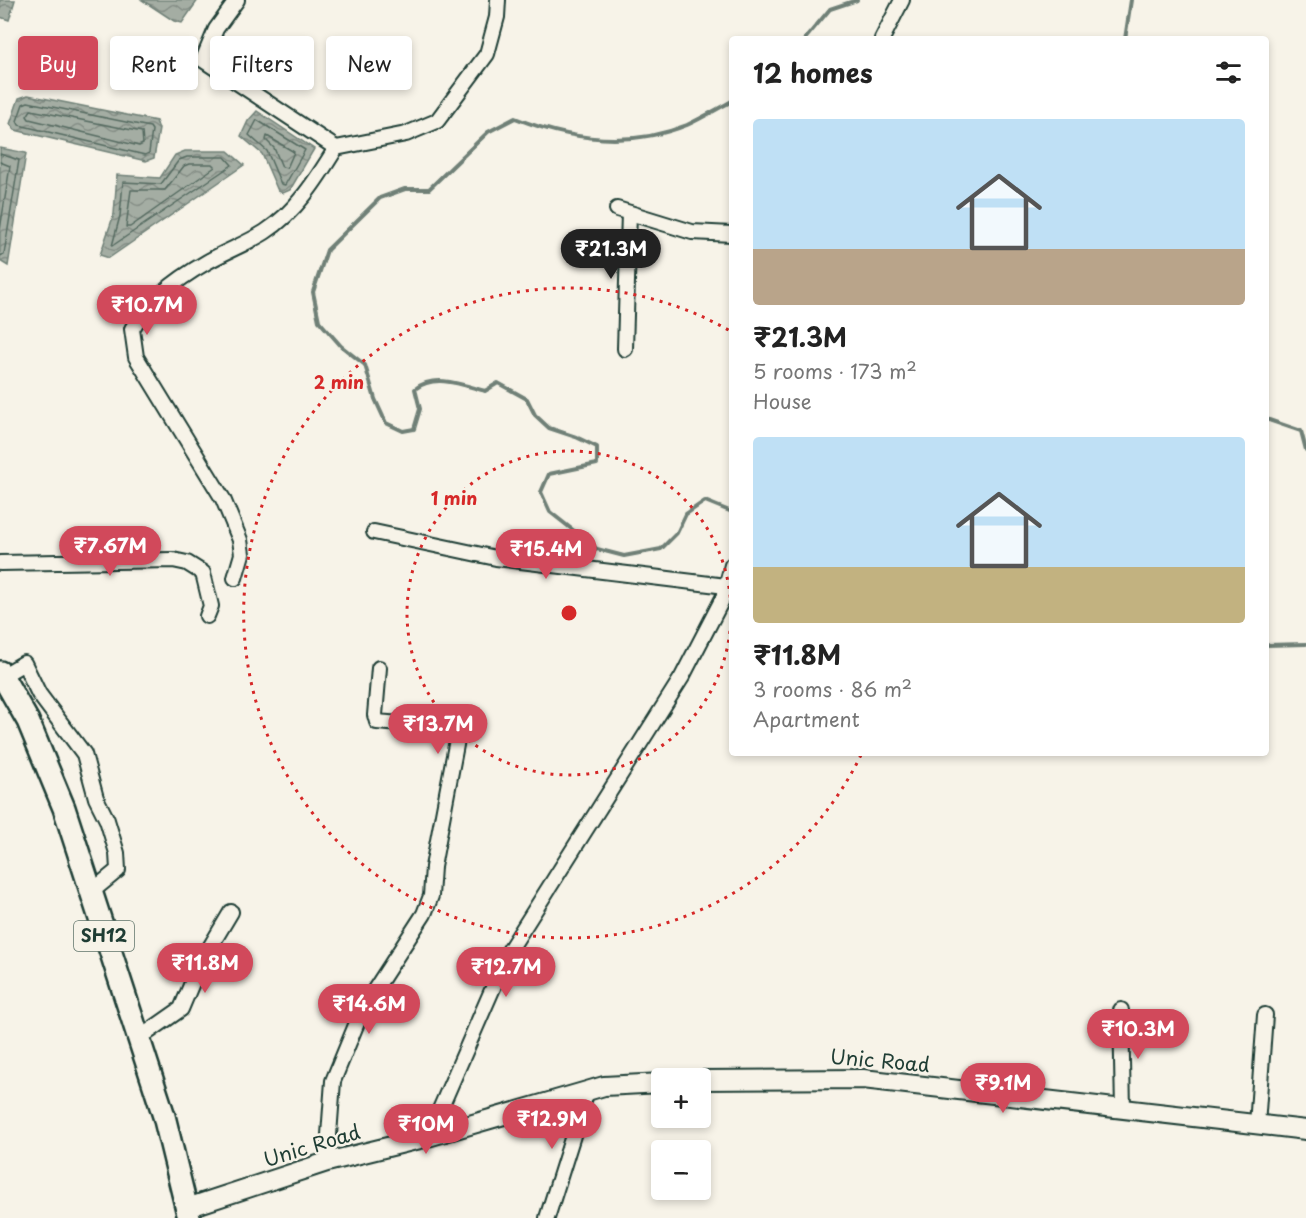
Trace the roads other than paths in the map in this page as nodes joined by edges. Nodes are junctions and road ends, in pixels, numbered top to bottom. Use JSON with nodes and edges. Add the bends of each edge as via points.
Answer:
{"nodes":[{"id":1,"x":237,"y":0,"type":"edge"},
{"id":2,"x":498,"y":0,"type":"edge"},
{"id":3,"x":902,"y":0,"type":"edge"},
{"id":4,"x":884,"y":36,"type":"edge"},
{"id":5,"x":336,"y":148,"type":"junction"},
{"id":6,"x":729,"y":234,"type":"edge"},
{"id":7,"x":625,"y":349,"type":"dead end"},
{"id":8,"x":374,"y":532,"type":"dead end"},
{"id":9,"x":0,"y":563,"type":"edge"},
{"id":10,"x":729,"y":576,"type":"edge"},
{"id":11,"x":236,"y":578,"type":"dead end"},
{"id":12,"x":726,"y":586,"type":"junction"},
{"id":13,"x":207,"y":616,"type":"dead end"},
{"id":14,"x":379,"y":668,"type":"dead end"},
{"id":15,"x":1,"y":674,"type":"edge"},
{"id":16,"x":90,"y":893,"type":"junction"},
{"id":17,"x":231,"y":912,"type":"dead end"},
{"id":18,"x":1121,"y":1010,"type":"dead end"},
{"id":19,"x":1265,"y":1016,"type":"dead end"},
{"id":20,"x":138,"y":1039,"type":"junction"},
{"id":21,"x":711,"y":1080,"type":"edge"},
{"id":22,"x":651,"y":1084,"type":"edge"},
{"id":23,"x":587,"y":1091,"type":"junction"},
{"id":24,"x":1123,"y":1110,"type":"junction"},
{"id":25,"x":1257,"y":1125,"type":"junction"},
{"id":26,"x":1306,"y":1130,"type":"edge"},
{"id":27,"x":429,"y":1137,"type":"junction"},
{"id":28,"x":327,"y":1162,"type":"junction"},
{"id":29,"x":188,"y":1213,"type":"edge"},
{"id":30,"x":547,"y":1218,"type":"edge"}],
"edges":[{"from":1,"to":5,"type":"street","via":[[216,30],[203,60]]},
{"from":2,"to":5,"type":"street","via":[[486,54],[437,121],[406,134]]},
{"from":3,"to":4,"type":"street"},
{"from":5,"to":11,"type":"street","via":[[287,214],[266,231],[208,261],[178,282],[139,316],[132,329],[136,357],[224,499],[240,540],[242,554]]},
{"from":6,"to":7,"type":"street","via":[[692,232],[623,211]]},
{"from":8,"to":12,"type":"street","via":[[496,558]]},
{"from":9,"to":13,"type":"street","via":[[188,563],[203,573],[211,606]]},
{"from":10,"to":12,"type":"street"},
{"from":12,"to":27,"type":"street","via":[[682,677],[509,951]]},
{"from":14,"to":28,"type":"street","via":[[377,722],[459,729],[431,896],[424,914],[363,1008],[333,1081]]},
{"from":15,"to":16,"type":"main road","number":"SH12","via":[[28,721],[64,808]]},
{"from":15,"to":16,"type":"street","via":[[24,663],[39,694],[84,754],[117,853],[118,870]]},
{"from":16,"to":20,"type":"main road","number":"SH12"},
{"from":17,"to":20,"type":"street","via":[[200,964],[181,1009]]},
{"from":18,"to":24,"type":"street"},
{"from":19,"to":25,"type":"street"},
{"from":20,"to":29,"type":"main road","number":"SH12","via":[[164,1116]]},
{"from":21,"to":24,"type":"main road","name":"Unic Road","via":[[863,1079]]},
{"from":22,"to":23,"type":"main road","name":"Unic Road","via":[[604,1086]]},
{"from":23,"to":27,"type":"main road","name":"Unic Road"},
{"from":23,"to":30,"type":"street"},
{"from":24,"to":25,"type":"main road","name":"Unic Road"},
{"from":25,"to":26,"type":"main road","name":"Unic Road"},
{"from":27,"to":28,"type":"main road","name":"Unic Road"},
{"from":28,"to":29,"type":"main road","name":"Unic Road"}]}
